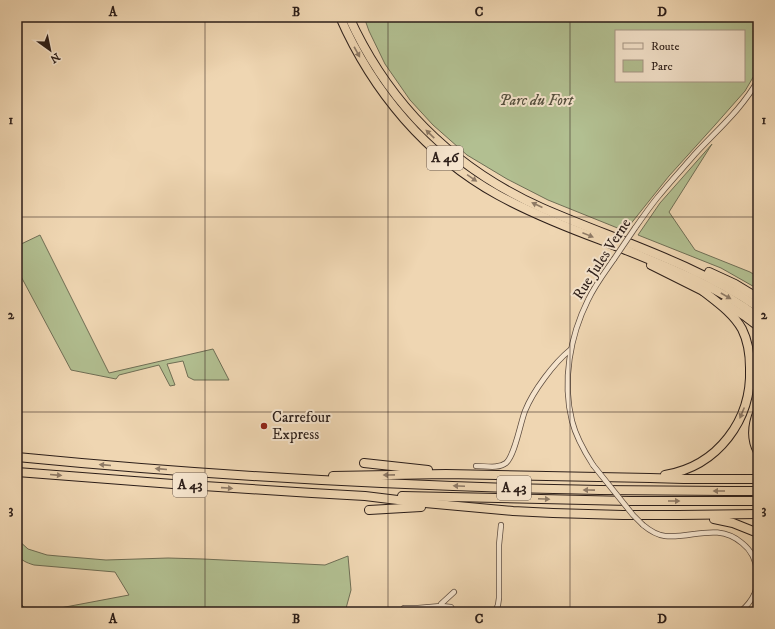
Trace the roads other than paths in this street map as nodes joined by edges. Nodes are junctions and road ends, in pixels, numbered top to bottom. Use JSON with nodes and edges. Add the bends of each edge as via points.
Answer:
{"nodes":[{"id":1,"x":340,"y":17,"type":"edge"},
{"id":2,"x":349,"y":17,"type":"edge"},
{"id":3,"x":758,"y":80,"type":"edge"},
{"id":4,"x":602,"y":241,"type":"junction"},
{"id":5,"x":639,"y":246,"type":"junction"},
{"id":6,"x":703,"y":291,"type":"junction"},
{"id":7,"x":758,"y":298,"type":"edge"},
{"id":8,"x":758,"y":307,"type":"edge"},
{"id":9,"x":758,"y":317,"type":"edge"},
{"id":10,"x":758,"y":326,"type":"edge"},
{"id":11,"x":570,"y":350,"type":"junction"},
{"id":12,"x":758,"y":412,"type":"edge"},
{"id":13,"x":758,"y":452,"type":"edge"},
{"id":14,"x":17,"y":457,"type":"edge"},
{"id":15,"x":364,"y":463,"type":"dead end"},
{"id":16,"x":476,"y":466,"type":"dead end"},
{"id":17,"x":17,"y":472,"type":"edge"},
{"id":18,"x":470,"y":474,"type":"junction"},
{"id":19,"x":270,"y":476,"type":"junction"},
{"id":20,"x":650,"y":478,"type":"junction"},
{"id":21,"x":758,"y":479,"type":"edge"},
{"id":22,"x":758,"y":491,"type":"edge"},
{"id":23,"x":365,"y":496,"type":"junction"},
{"id":24,"x":758,"y":501,"type":"edge"},
{"id":25,"x":452,"y":506,"type":"junction"},
{"id":26,"x":369,"y":510,"type":"dead end"},
{"id":27,"x":758,"y":514,"type":"edge"},
{"id":28,"x":679,"y":516,"type":"junction"},
{"id":29,"x":501,"y":525,"type":"dead end"},
{"id":30,"x":758,"y":533,"type":"edge"},
{"id":31,"x":454,"y":592,"type":"dead end"},
{"id":32,"x":441,"y":606,"type":"junction"},
{"id":33,"x":404,"y":608,"type":"dead end"},
{"id":34,"x":454,"y":612,"type":"edge"},
{"id":35,"x":495,"y":612,"type":"edge"},
{"id":36,"x":740,"y":612,"type":"edge"}],
"edges":[{"from":1,"to":4,"type":"highway","number":"A 46","one_way":true,"via":[[361,59],[381,90],[407,122],[454,166],[497,194],[541,216]]},
{"from":5,"to":2,"type":"highway","number":"A 46","one_way":true,"via":[[520,197],[458,159],[417,122],[387,85],[362,45]]},
{"from":3,"to":11,"type":"street","name":"Rue Jules Verne","bridge":true,"via":[[745,101],[674,178],[635,228],[587,301]]},
{"from":4,"to":6,"type":"highway"},
{"from":4,"to":9,"type":"highway","number":"A 46","one_way":true,"via":[[686,275],[727,296]]},
{"from":5,"to":7,"type":"highway","via":[[691,264],[735,284]]},
{"from":5,"to":8,"type":"highway","number":"A 46","via":[[708,277]]},
{"from":6,"to":10,"type":"highway"},
{"from":6,"to":20,"type":"highway","one_way":true,"via":[[733,316],[745,336],[750,361],[747,402],[734,429],[710,456],[699,464],[681,471]]},
{"from":11,"to":16,"type":"street","via":[[531,398],[510,459],[499,466]]},
{"from":11,"to":36,"type":"street","name":"Rue Jules Verne","bridge":true,"via":[[570,413],[577,435],[593,465],[633,515],[653,532],[663,536],[722,533],[736,538],[744,545],[755,562],[758,579],[753,597]]},
{"from":12,"to":13,"type":"highway","via":[[753,433]]},
{"from":19,"to":14,"type":"highway","number":"A 43","one_way":true},
{"from":15,"to":18,"type":"highway"},
{"from":17,"to":23,"type":"highway","number":"A 43","one_way":true},
{"from":18,"to":19,"type":"highway","one_way":true},
{"from":18,"to":20,"type":"highway"},
{"from":22,"to":19,"type":"highway","number":"A 43","one_way":true,"via":[[491,488]]},
{"from":20,"to":21,"type":"highway"},
{"from":23,"to":24,"type":"highway","number":"A 43","one_way":true},
{"from":23,"to":25,"type":"highway"},
{"from":25,"to":26,"type":"highway"},
{"from":25,"to":28,"type":"highway","via":[[560,514]]},
{"from":27,"to":28,"type":"highway"},
{"from":28,"to":30,"type":"highway","via":[[724,520]]},
{"from":29,"to":35,"type":"street","via":[[499,598]]},
{"from":31,"to":32,"type":"street"},
{"from":32,"to":33,"type":"street"},
{"from":32,"to":34,"type":"street","via":[[451,607]]}]}
